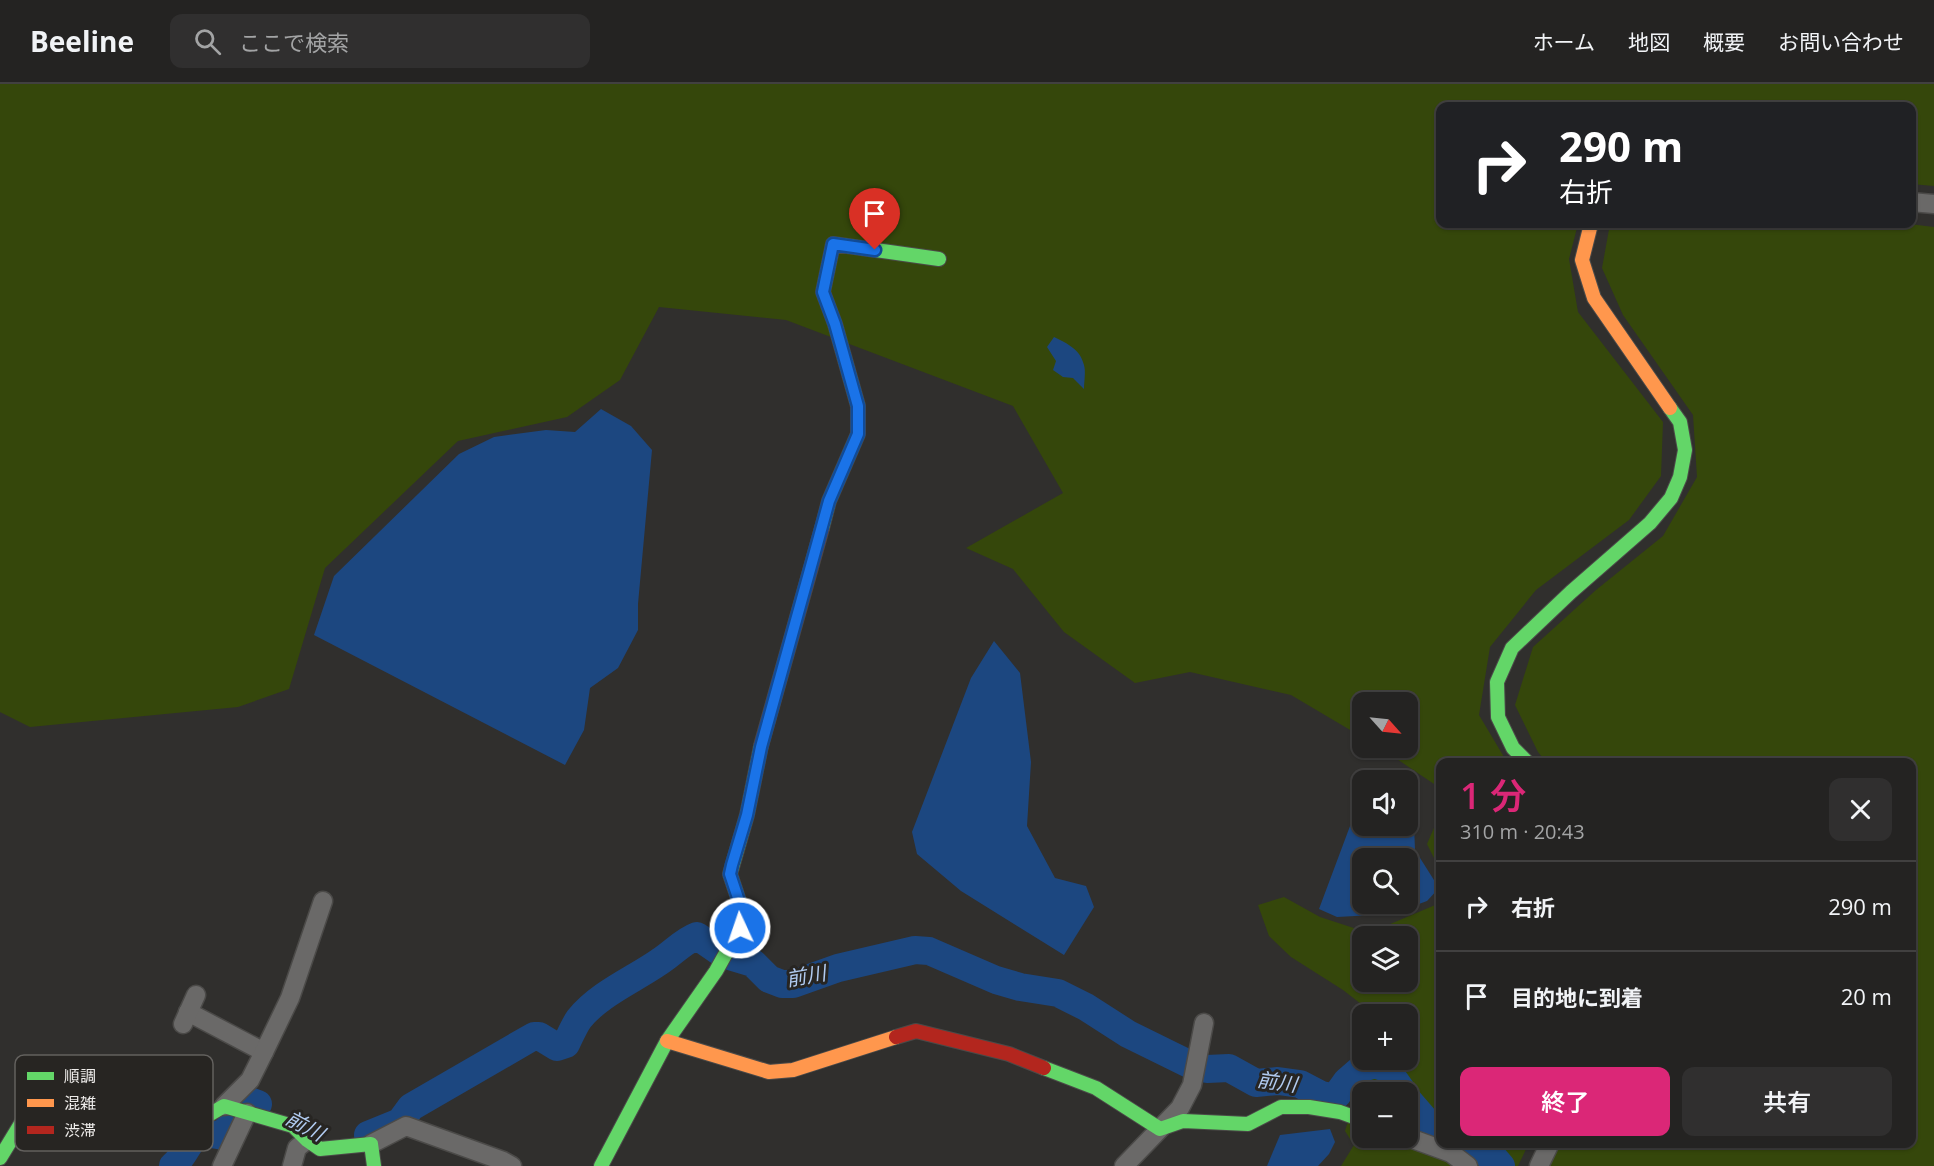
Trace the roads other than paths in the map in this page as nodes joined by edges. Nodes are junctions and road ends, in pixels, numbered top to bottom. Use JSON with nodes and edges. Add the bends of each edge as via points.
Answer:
{"nodes":[{"id":1,"x":1916,"y":202,"type":"edge"},
{"id":2,"x":1934,"y":204,"type":"edge"},
{"id":3,"x":1590,"y":228,"type":"edge"},
{"id":4,"x":939,"y":259,"type":"dead end"},
{"id":5,"x":1523,"y":758,"type":"edge"},
{"id":6,"x":323,"y":901,"type":"dead end"},
{"id":7,"x":196,"y":995,"type":"dead end"},
{"id":8,"x":1203,"y":1023,"type":"dead end"},
{"id":9,"x":667,"y":1041,"type":"junction"},
{"id":10,"x":264,"y":1052,"type":"junction"},
{"id":11,"x":224,"y":1106,"type":"junction"},
{"id":12,"x":213,"y":1112,"type":"edge"},
{"id":13,"x":247,"y":1113,"type":"junction"},
{"id":14,"x":1352,"y":1116,"type":"edge"},
{"id":15,"x":1160,"y":1129,"type":"junction"},
{"id":16,"x":15,"y":1133,"type":"edge"},
{"id":17,"x":307,"y":1140,"type":"junction"},
{"id":18,"x":1418,"y":1141,"type":"edge"},
{"id":19,"x":371,"y":1144,"type":"junction"},
{"id":20,"x":1436,"y":1148,"type":"edge"},
{"id":21,"x":1437,"y":1148,"type":"edge"},
{"id":22,"x":1548,"y":1148,"type":"edge"},
{"id":23,"x":0,"y":1158,"type":"edge"},
{"id":24,"x":222,"y":1166,"type":"edge"},
{"id":25,"x":292,"y":1166,"type":"edge"},
{"id":26,"x":375,"y":1166,"type":"edge"},
{"id":27,"x":512,"y":1166,"type":"edge"},
{"id":28,"x":601,"y":1166,"type":"edge"},
{"id":29,"x":1124,"y":1166,"type":"edge"},
{"id":30,"x":1468,"y":1166,"type":"edge"},
{"id":31,"x":1539,"y":1166,"type":"edge"}],
"edges":[{"from":1,"to":2,"type":"street"},
{"from":3,"to":5,"type":"street","via":[[1582,260],[1594,298],[1680,422],[1685,450],[1671,498],[1650,523],[1512,648],[1497,682],[1498,717],[1513,748]]},
{"from":4,"to":9,"type":"street","via":[[833,244],[823,292],[858,406],[858,434],[829,501],[732,865],[730,874],[741,907],[740,928],[716,971]]},
{"from":6,"to":10,"type":"street","via":[[290,998]]},
{"from":7,"to":10,"type":"street","via":[[185,1018]]},
{"from":8,"to":15,"type":"street","via":[[1192,1085],[1180,1108]]},
{"from":9,"to":15,"type":"street","via":[[770,1072],[793,1070],[916,1031],[1009,1054],[1096,1088]]},
{"from":9,"to":28,"type":"street"},
{"from":10,"to":11,"type":"street","via":[[250,1080]]},
{"from":11,"to":12,"type":"street"},
{"from":11,"to":13,"type":"street"},
{"from":13,"to":17,"type":"street","via":[[293,1126]]},
{"from":13,"to":24,"type":"street"},
{"from":14,"to":15,"type":"street","via":[[1309,1107],[1281,1107],[1248,1124],[1183,1121]]},
{"from":15,"to":29,"type":"street"},
{"from":16,"to":23,"type":"street"},
{"from":17,"to":19,"type":"street","via":[[320,1149]]},
{"from":17,"to":25,"type":"street","via":[[297,1148]]},
{"from":18,"to":20,"type":"street"},
{"from":19,"to":26,"type":"street"},
{"from":19,"to":27,"type":"street","via":[[406,1126]]},
{"from":21,"to":30,"type":"street"},
{"from":22,"to":31,"type":"street"}]}
